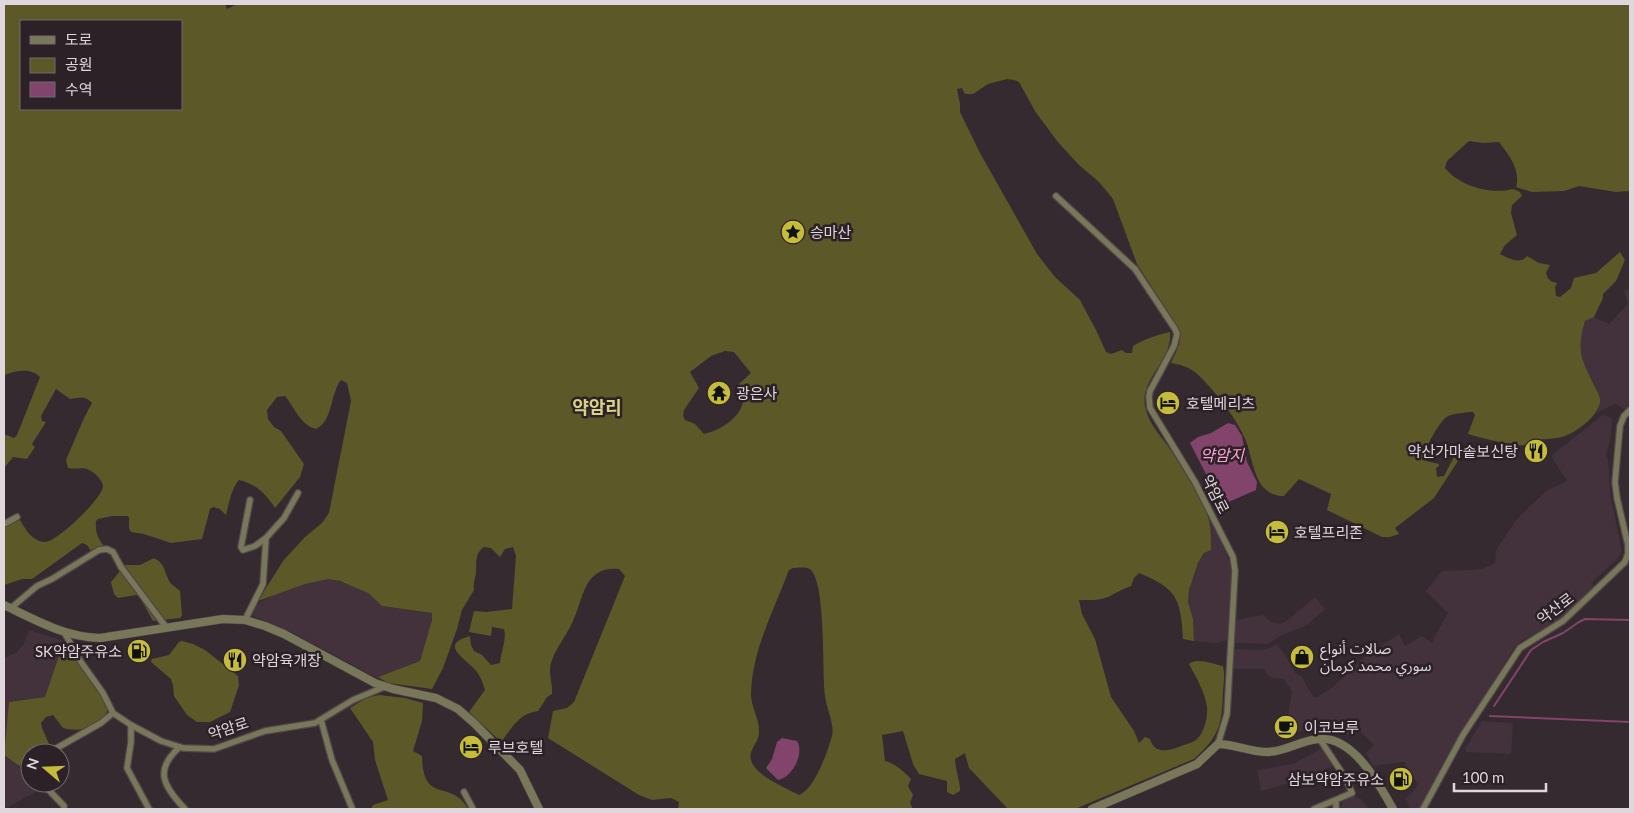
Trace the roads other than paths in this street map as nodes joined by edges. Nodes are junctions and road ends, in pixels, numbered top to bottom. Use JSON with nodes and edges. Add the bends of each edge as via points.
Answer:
{"nodes":[{"id":1,"x":1056,"y":196,"type":"dead end"},
{"id":2,"x":1630,"y":410,"type":"edge"},
{"id":3,"x":298,"y":493,"type":"dead end"},
{"id":4,"x":250,"y":500,"type":"dead end"},
{"id":5,"x":17,"y":517,"type":"dead end"},
{"id":6,"x":4,"y":524,"type":"edge"},
{"id":7,"x":266,"y":538,"type":"junction"},
{"id":8,"x":7,"y":606,"type":"edge"},
{"id":9,"x":245,"y":620,"type":"junction"},
{"id":10,"x":166,"y":628,"type":"junction"},
{"id":11,"x":64,"y":632,"type":"junction"},
{"id":12,"x":384,"y":687,"type":"junction"},
{"id":13,"x":113,"y":713,"type":"junction"},
{"id":14,"x":321,"y":720,"type":"junction"},
{"id":15,"x":131,"y":725,"type":"junction"},
{"id":16,"x":1319,"y":738,"type":"junction"},
{"id":17,"x":66,"y":743,"type":"edge"},
{"id":18,"x":1218,"y":744,"type":"junction"},
{"id":19,"x":180,"y":747,"type":"junction"},
{"id":20,"x":464,"y":792,"type":"dead end"},
{"id":21,"x":52,"y":793,"type":"edge"},
{"id":22,"x":1336,"y":800,"type":"junction"},
{"id":23,"x":64,"y":806,"type":"dead end"},
{"id":24,"x":352,"y":808,"type":"dead end"},
{"id":25,"x":149,"y":809,"type":"edge"},
{"id":26,"x":185,"y":809,"type":"edge"},
{"id":27,"x":473,"y":809,"type":"edge"},
{"id":28,"x":538,"y":809,"type":"edge"},
{"id":29,"x":1092,"y":809,"type":"edge"},
{"id":30,"x":1314,"y":809,"type":"edge"},
{"id":31,"x":1336,"y":809,"type":"edge"},
{"id":32,"x":1393,"y":809,"type":"edge"},
{"id":33,"x":1422,"y":809,"type":"edge"}],
"edges":[{"from":1,"to":18,"type":"street","name":"약암로","via":[[1135,270],[1177,334],[1172,352],[1150,391],[1150,408],[1195,482],[1233,557],[1236,571],[1227,714]]},
{"from":2,"to":33,"type":"street","name":"약산로","via":[[1620,426],[1615,482],[1628,549],[1625,562],[1563,621],[1520,648],[1463,735]]},
{"from":3,"to":7,"type":"street","via":[[284,518]]},
{"from":4,"to":7,"type":"street","via":[[241,547],[247,550]]},
{"from":5,"to":6,"type":"street"},
{"from":7,"to":9,"type":"street","via":[[263,584]]},
{"from":8,"to":10,"type":"street","via":[[99,550],[107,549],[113,552],[121,568]]},
{"from":8,"to":11,"type":"street"},
{"from":9,"to":10,"type":"street","via":[[223,619]]},
{"from":9,"to":12,"type":"street","via":[[284,634]]},
{"from":10,"to":11,"type":"street","via":[[100,638]]},
{"from":11,"to":13,"type":"street","name":"약암로"},
{"from":12,"to":14,"type":"street","name":"약암로","via":[[353,700]]},
{"from":12,"to":28,"type":"street","via":[[436,698],[458,709],[520,770]]},
{"from":13,"to":15,"type":"street","name":"약암로"},
{"from":13,"to":17,"type":"street"},
{"from":14,"to":19,"type":"street","name":"약암로","via":[[265,730],[214,749]]},
{"from":14,"to":24,"type":"street","via":[[332,760]]},
{"from":15,"to":19,"type":"street","name":"약암로"},
{"from":15,"to":25,"type":"street","via":[[127,768]]},
{"from":16,"to":18,"type":"street","via":[[1267,752]]},
{"from":16,"to":22,"type":"street","via":[[1352,793]]},
{"from":16,"to":32,"type":"street","via":[[1338,742],[1355,753]]},
{"from":18,"to":29,"type":"street","name":"약암로","via":[[1189,768]]},
{"from":19,"to":26,"type":"street","via":[[163,769],[175,799]]},
{"from":20,"to":27,"type":"street"},
{"from":21,"to":23,"type":"street"},
{"from":22,"to":30,"type":"street"},
{"from":22,"to":31,"type":"street"}]}
